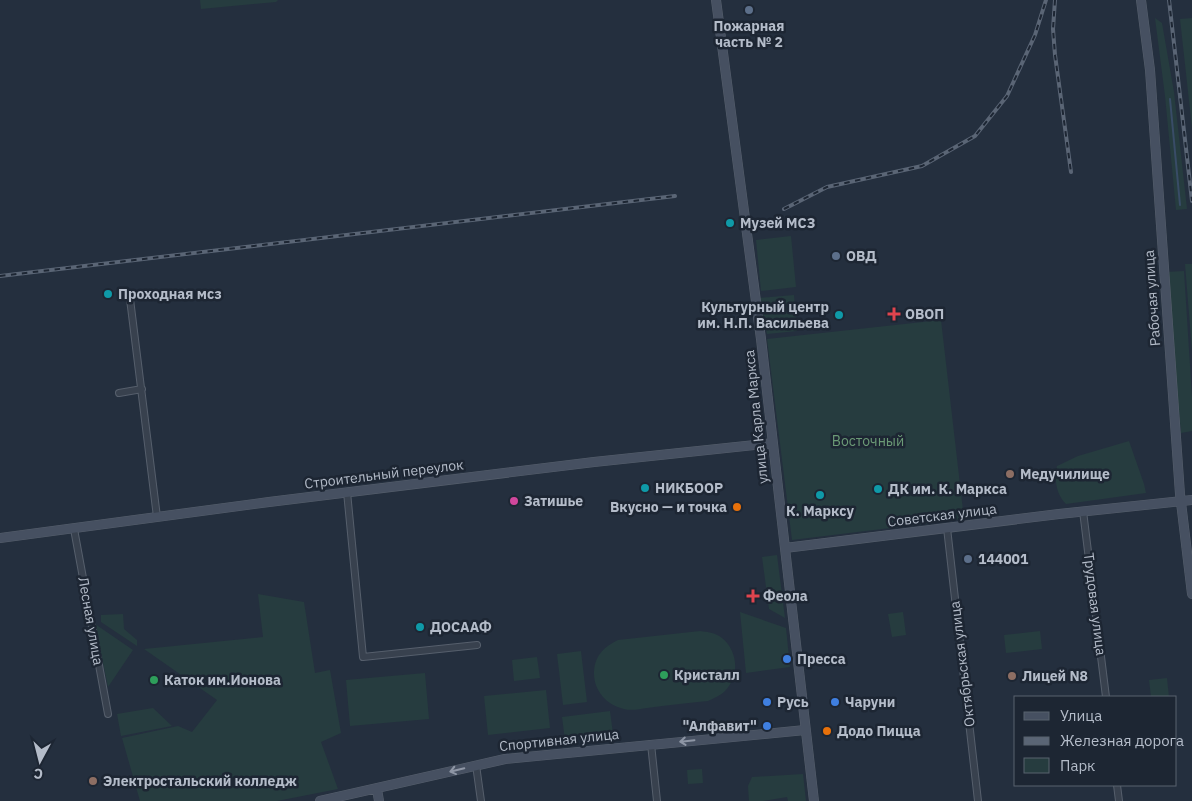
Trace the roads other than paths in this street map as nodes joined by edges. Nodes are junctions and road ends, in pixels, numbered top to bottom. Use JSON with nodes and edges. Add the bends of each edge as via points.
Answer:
{"nodes":[{"id":1,"x":716,"y":0,"type":"edge"},
{"id":2,"x":1142,"y":0,"type":"edge"},
{"id":3,"x":130,"y":300,"type":"dead end"},
{"id":4,"x":142,"y":390,"type":"junction"},
{"id":5,"x":118,"y":393,"type":"dead end"},
{"id":6,"x":773,"y":443,"type":"junction"},
{"id":7,"x":347,"y":492,"type":"junction"},
{"id":8,"x":1192,"y":500,"type":"edge"},
{"id":9,"x":1181,"y":501,"type":"junction"},
{"id":10,"x":1084,"y":511,"type":"junction"},
{"id":11,"x":158,"y":517,"type":"junction"},
{"id":12,"x":947,"y":528,"type":"junction"},
{"id":13,"x":74,"y":529,"type":"junction"},
{"id":14,"x":0,"y":538,"type":"edge"},
{"id":15,"x":785,"y":548,"type":"junction"},
{"id":16,"x":1192,"y":594,"type":"edge"},
{"id":17,"x":477,"y":645,"type":"dead end"},
{"id":18,"x":1106,"y":696,"type":"edge"},
{"id":19,"x":108,"y":714,"type":"dead end"},
{"id":20,"x":805,"y":730,"type":"junction"},
{"id":21,"x":651,"y":744,"type":"junction"},
{"id":22,"x":476,"y":765,"type":"junction"},
{"id":23,"x":1117,"y":786,"type":"edge"},
{"id":24,"x":377,"y":789,"type":"junction"},
{"id":25,"x":320,"y":801,"type":"edge"},
{"id":26,"x":379,"y":801,"type":"edge"},
{"id":27,"x":481,"y":801,"type":"edge"},
{"id":28,"x":657,"y":801,"type":"edge"},
{"id":29,"x":814,"y":801,"type":"edge"},
{"id":30,"x":978,"y":801,"type":"edge"},
{"id":31,"x":1119,"y":801,"type":"edge"}],
"edges":[{"from":1,"to":6,"type":"street","name":"улица Карла Маркса"},
{"from":2,"to":9,"type":"street","name":"Рабочая улица","via":[[1150,70]]},
{"from":3,"to":4,"type":"street"},
{"from":4,"to":5,"type":"street"},
{"from":4,"to":11,"type":"street"},
{"from":6,"to":7,"type":"street","name":"Строительный переулок"},
{"from":6,"to":15,"type":"street","name":"улица Карла Маркса"},
{"from":7,"to":11,"type":"street","name":"Строительный переулок"},
{"from":7,"to":17,"type":"street","via":[[363,657]]},
{"from":8,"to":9,"type":"street","name":"Советская улица"},
{"from":9,"to":10,"type":"street","name":"Советская улица"},
{"from":9,"to":16,"type":"street","name":"Рабочая улица"},
{"from":10,"to":12,"type":"street","name":"Советская улица"},
{"from":10,"to":18,"type":"street","name":"Трудовая улица"},
{"from":11,"to":13,"type":"street","name":"Строительный переулок"},
{"from":12,"to":15,"type":"street","name":"Советская улица"},
{"from":12,"to":30,"type":"street","name":"Октябрьская улица"},
{"from":13,"to":14,"type":"street","name":"Строительный переулок"},
{"from":13,"to":19,"type":"street","name":"Лесная улица"},
{"from":15,"to":20,"type":"street","name":"улица Карла Маркса"},
{"from":20,"to":21,"type":"street","name":"Спортивная улица","one_way":true},
{"from":20,"to":29,"type":"street","name":"улица Карла Маркса"},
{"from":21,"to":22,"type":"street","name":"Спортивная улица","via":[[505,759]]},
{"from":21,"to":28,"type":"street"},
{"from":22,"to":24,"type":"street","name":"Спортивная улица","one_way":true},
{"from":22,"to":27,"type":"street"},
{"from":23,"to":31,"type":"street"},
{"from":24,"to":25,"type":"street","name":"Спортивная улица"},
{"from":24,"to":26,"type":"street"}]}
